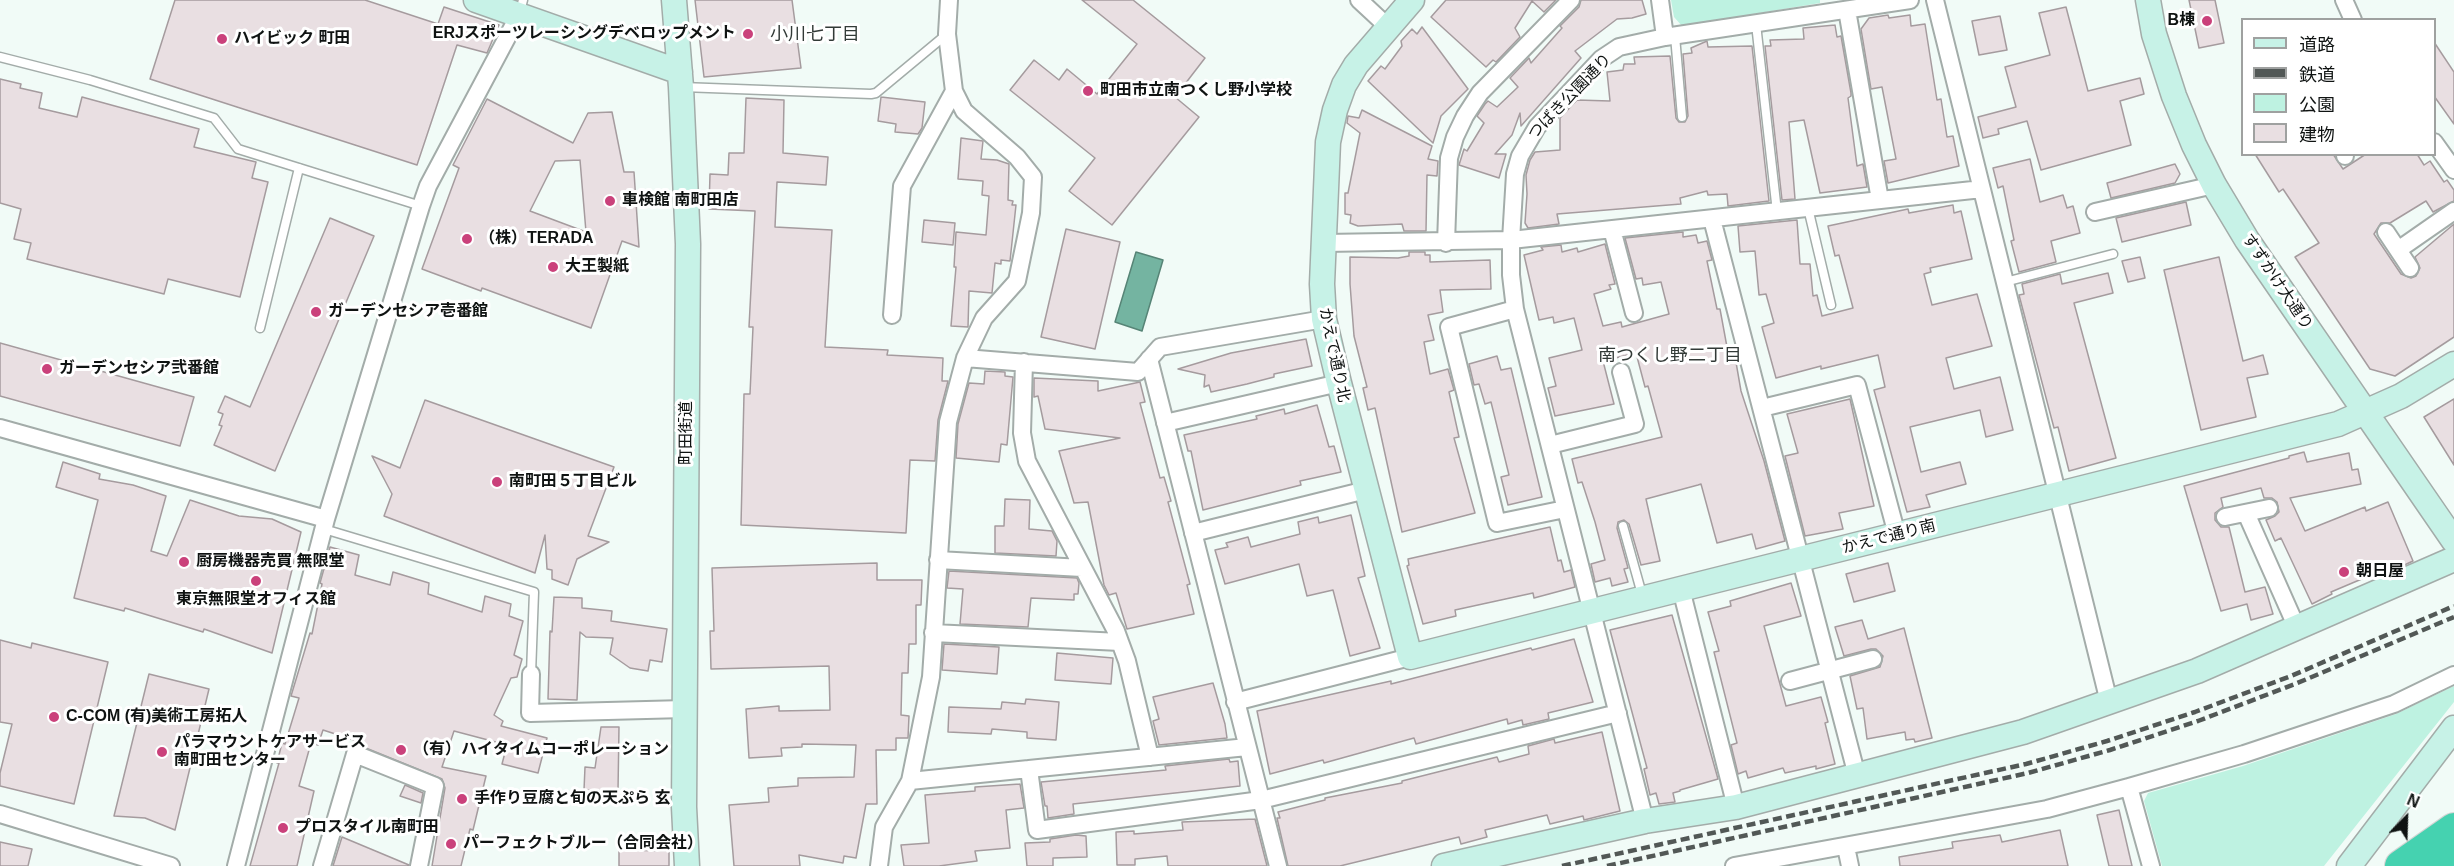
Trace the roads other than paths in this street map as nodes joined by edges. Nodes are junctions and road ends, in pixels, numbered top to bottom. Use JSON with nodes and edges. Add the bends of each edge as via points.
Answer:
{"nodes":[{"id":1,"x":476,"y":0,"type":"edge"},
{"id":2,"x":674,"y":0,"type":"edge"},
{"id":3,"x":949,"y":0,"type":"edge"},
{"id":4,"x":1359,"y":0,"type":"edge"},
{"id":5,"x":1412,"y":0,"type":"edge"},
{"id":6,"x":1571,"y":0,"type":"edge"},
{"id":7,"x":1660,"y":0,"type":"edge"},
{"id":8,"x":1910,"y":0,"type":"edge"},
{"id":9,"x":1935,"y":0,"type":"edge"},
{"id":10,"x":2148,"y":0,"type":"edge"},
{"id":11,"x":2344,"y":0,"type":"edge"},
{"id":12,"x":521,"y":8,"type":"edge"},
{"id":13,"x":1847,"y":10,"type":"junction"},
{"id":14,"x":2353,"y":18,"type":"edge"},
{"id":15,"x":1756,"y":24,"type":"junction"},
{"id":16,"x":1387,"y":26,"type":"junction"},
{"id":17,"x":947,"y":34,"type":"junction"},
{"id":18,"x":1670,"y":37,"type":"junction"},
{"id":19,"x":0,"y":57,"type":"edge"},
{"id":20,"x":681,"y":80,"type":"junction"},
{"id":21,"x":954,"y":91,"type":"junction"},
{"id":22,"x":1682,"y":117,"type":"dead end"},
{"id":23,"x":2436,"y":145,"type":"edge"},
{"id":24,"x":299,"y":168,"type":"junction"},
{"id":25,"x":2454,"y":170,"type":"edge"},
{"id":26,"x":2214,"y":185,"type":"junction"},
{"id":27,"x":1982,"y":189,"type":"junction"},
{"id":28,"x":1880,"y":200,"type":"junction"},
{"id":29,"x":421,"y":206,"type":"junction"},
{"id":30,"x":1808,"y":208,"type":"junction"},
{"id":31,"x":2454,"y":211,"type":"edge"},
{"id":32,"x":1777,"y":212,"type":"junction"},
{"id":33,"x":2094,"y":212,"type":"dead end"},
{"id":34,"x":1712,"y":219,"type":"junction"},
{"id":35,"x":1612,"y":230,"type":"junction"},
{"id":36,"x":2386,"y":232,"type":"dead end"},
{"id":37,"x":1511,"y":240,"type":"junction"},
{"id":38,"x":1324,"y":243,"type":"junction"},
{"id":39,"x":1446,"y":243,"type":"junction"},
{"id":40,"x":2398,"y":250,"type":"junction"},
{"id":41,"x":2113,"y":254,"type":"dead end"},
{"id":42,"x":2410,"y":268,"type":"dead end"},
{"id":43,"x":2005,"y":282,"type":"junction"},
{"id":44,"x":1831,"y":305,"type":"dead end"},
{"id":45,"x":1515,"y":309,"type":"junction"},
{"id":46,"x":1634,"y":312,"type":"dead end"},
{"id":47,"x":892,"y":315,"type":"dead end"},
{"id":48,"x":1324,"y":319,"type":"junction"},
{"id":49,"x":260,"y":328,"type":"dead end"},
{"id":50,"x":965,"y":358,"type":"junction"},
{"id":51,"x":1149,"y":359,"type":"junction"},
{"id":52,"x":1024,"y":362,"type":"junction"},
{"id":53,"x":2454,"y":364,"type":"edge"},
{"id":54,"x":1621,"y":372,"type":"dead end"},
{"id":55,"x":1339,"y":383,"type":"junction"},
{"id":56,"x":1762,"y":408,"type":"junction"},
{"id":57,"x":2366,"y":414,"type":"junction"},
{"id":58,"x":1165,"y":423,"type":"junction"},
{"id":59,"x":0,"y":428,"type":"edge"},
{"id":60,"x":1550,"y":445,"type":"junction"},
{"id":61,"x":1366,"y":490,"type":"junction"},
{"id":62,"x":2058,"y":494,"type":"junction"},
{"id":63,"x":2269,"y":508,"type":"dead end"},
{"id":64,"x":1565,"y":509,"type":"junction"},
{"id":65,"x":2246,"y":513,"type":"junction"},
{"id":66,"x":2225,"y":517,"type":"dead end"},
{"id":67,"x":325,"y":524,"type":"junction"},
{"id":68,"x":1623,"y":526,"type":"dead end"},
{"id":69,"x":1193,"y":533,"type":"junction"},
{"id":70,"x":1898,"y":535,"type":"junction"},
{"id":71,"x":2454,"y":541,"type":"edge"},
{"id":72,"x":1801,"y":559,"type":"junction"},
{"id":73,"x":2454,"y":559,"type":"edge"},
{"id":74,"x":938,"y":560,"type":"junction"},
{"id":75,"x":1082,"y":568,"type":"junction"},
{"id":76,"x":1681,"y":589,"type":"junction"},
{"id":77,"x":1643,"y":598,"type":"junction"},
{"id":78,"x":1592,"y":611,"type":"junction"},
{"id":79,"x":2297,"y":628,"type":"junction"},
{"id":80,"x":933,"y":633,"type":"junction"},
{"id":81,"x":1120,"y":642,"type":"junction"},
{"id":82,"x":1410,"y":657,"type":"junction"},
{"id":83,"x":1873,"y":659,"type":"dead end"},
{"id":84,"x":1831,"y":671,"type":"junction"},
{"id":85,"x":531,"y":674,"type":"joint"},
{"id":86,"x":2454,"y":675,"type":"edge"},
{"id":87,"x":1790,"y":681,"type":"dead end"},
{"id":88,"x":1235,"y":702,"type":"junction"},
{"id":89,"x":2109,"y":702,"type":"junction"},
{"id":90,"x":685,"y":709,"type":"junction"},
{"id":91,"x":1618,"y":712,"type":"junction"},
{"id":92,"x":2454,"y":728,"type":"edge"},
{"id":93,"x":1247,"y":747,"type":"junction"},
{"id":94,"x":1150,"y":757,"type":"junction"},
{"id":95,"x":1029,"y":769,"type":"junction"},
{"id":96,"x":1857,"y":776,"type":"junction"},
{"id":97,"x":910,"y":781,"type":"junction"},
{"id":98,"x":2129,"y":787,"type":"junction"},
{"id":99,"x":1261,"y":800,"type":"junction"},
{"id":100,"x":1736,"y":807,"type":"junction"},
{"id":101,"x":0,"y":814,"type":"edge"},
{"id":102,"x":1645,"y":821,"type":"junction"},
{"id":103,"x":2454,"y":829,"type":"edge"},
{"id":104,"x":1846,"y":847,"type":"junction"},
{"id":105,"x":2454,"y":858,"type":"edge"},
{"id":106,"x":171,"y":866,"type":"edge"},
{"id":107,"x":236,"y":866,"type":"edge"},
{"id":108,"x":322,"y":866,"type":"edge"},
{"id":109,"x":419,"y":866,"type":"edge"},
{"id":110,"x":687,"y":866,"type":"edge"},
{"id":111,"x":879,"y":866,"type":"edge"},
{"id":112,"x":1278,"y":866,"type":"edge"},
{"id":113,"x":1444,"y":866,"type":"edge"},
{"id":114,"x":1734,"y":866,"type":"edge"},
{"id":115,"x":1850,"y":866,"type":"edge"},
{"id":116,"x":2151,"y":866,"type":"edge"},
{"id":117,"x":2349,"y":866,"type":"edge"},
{"id":118,"x":2401,"y":866,"type":"edge"},
{"id":119,"x":2444,"y":866,"type":"edge"}],
"edges":[{"from":1,"to":12,"type":"street"},
{"from":2,"to":20,"type":"street","name":"町田街道"},
{"from":3,"to":17,"type":"street"},
{"from":4,"to":16,"type":"street"},
{"from":5,"to":16,"type":"street","name":"かえで通り北"},
{"from":6,"to":39,"type":"street","via":[[1480,93],[1465,116],[1449,159]]},
{"from":7,"to":18,"type":"street"},
{"from":8,"to":13,"type":"street","name":"つばき公園通り"},
{"from":9,"to":27,"type":"street"},
{"from":10,"to":26,"type":"street","name":"すずかけ大通り","via":[[2154,34],[2174,96]]},
{"from":11,"to":14,"type":"street"},
{"from":12,"to":20,"type":"street"},
{"from":12,"to":29,"type":"street"},
{"from":13,"to":15,"type":"street","name":"つばき公園通り"},
{"from":13,"to":28,"type":"street"},
{"from":15,"to":18,"type":"street","name":"つばき公園通り"},
{"from":15,"to":32,"type":"lane"},
{"from":16,"to":38,"type":"street","name":"かえで通り北","via":[[1356,65],[1335,110],[1328,142]]},
{"from":17,"to":20,"type":"lane","via":[[871,94]]},
{"from":17,"to":21,"type":"street"},
{"from":18,"to":22,"type":"lane"},
{"from":18,"to":37,"type":"street","name":"つばき公園通り","via":[[1619,47],[1601,59],[1536,127],[1515,174]]},
{"from":19,"to":24,"type":"lane","via":[[214,118],[238,149]]},
{"from":20,"to":90,"type":"street","name":"町田街道","via":[[688,244]]},
{"from":21,"to":47,"type":"street","via":[[902,186]]},
{"from":21,"to":50,"type":"street","via":[[964,111],[1017,157],[1033,177],[1031,213],[1017,281],[984,318]]},
{"from":23,"to":25,"type":"street"},
{"from":24,"to":29,"type":"lane"},
{"from":24,"to":49,"type":"lane"},
{"from":26,"to":33,"type":"street"},
{"from":26,"to":57,"type":"street","name":"すずかけ大通り"},
{"from":27,"to":28,"type":"street"},
{"from":27,"to":43,"type":"street"},
{"from":28,"to":30,"type":"street"},
{"from":29,"to":67,"type":"street"},
{"from":30,"to":32,"type":"street"},
{"from":30,"to":44,"type":"lane"},
{"from":31,"to":40,"type":"street"},
{"from":32,"to":34,"type":"street"},
{"from":34,"to":35,"type":"street"},
{"from":34,"to":56,"type":"street"},
{"from":35,"to":37,"type":"street"},
{"from":35,"to":46,"type":"street"},
{"from":36,"to":40,"type":"street"},
{"from":37,"to":39,"type":"street"},
{"from":37,"to":45,"type":"street","name":"つばき公園通り"},
{"from":38,"to":39,"type":"street"},
{"from":38,"to":48,"type":"street","name":"かえで通り北"},
{"from":40,"to":42,"type":"street"},
{"from":41,"to":43,"type":"lane"},
{"from":43,"to":62,"type":"street"},
{"from":45,"to":60,"type":"street","name":"つばき公園通り"},
{"from":45,"to":64,"type":"street","via":[[1449,327],[1497,523]]},
{"from":48,"to":51,"type":"street","via":[[1160,347]]},
{"from":48,"to":55,"type":"street","name":"かえで通り北"},
{"from":50,"to":52,"type":"street"},
{"from":50,"to":74,"type":"street","via":[[948,422]]},
{"from":51,"to":52,"type":"street","via":[[1138,372]]},
{"from":51,"to":58,"type":"street"},
{"from":52,"to":75,"type":"street","via":[[1022,433],[1027,461]]},
{"from":53,"to":57,"type":"street","name":"かえで通り南"},
{"from":54,"to":60,"type":"street","via":[[1635,424]]},
{"from":55,"to":58,"type":"street"},
{"from":55,"to":61,"type":"street","name":"かえで通り北"},
{"from":56,"to":70,"type":"street","via":[[1857,384]]},
{"from":56,"to":72,"type":"street"},
{"from":57,"to":62,"type":"street","name":"かえで通り南"},
{"from":57,"to":71,"type":"street","name":"すずかけ大通り"},
{"from":58,"to":69,"type":"street"},
{"from":59,"to":67,"type":"street"},
{"from":60,"to":64,"type":"street","name":"つばき公園通り"},
{"from":61,"to":69,"type":"street"},
{"from":61,"to":82,"type":"street","name":"かえで通り北"},
{"from":62,"to":70,"type":"street","name":"かえで通り南"},
{"from":62,"to":89,"type":"street"},
{"from":63,"to":65,"type":"street"},
{"from":64,"to":78,"type":"street","name":"つばき公園通り"},
{"from":65,"to":66,"type":"street"},
{"from":65,"to":79,"type":"street"},
{"from":67,"to":85,"type":"lane","via":[[534,592]]},
{"from":67,"to":107,"type":"street"},
{"from":68,"to":77,"type":"lane"},
{"from":69,"to":88,"type":"street"},
{"from":70,"to":72,"type":"street","name":"かえで通り南"},
{"from":72,"to":76,"type":"street","name":"かえで通り南"},
{"from":72,"to":84,"type":"street"},
{"from":73,"to":79,"type":"street"},
{"from":74,"to":75,"type":"street"},
{"from":74,"to":80,"type":"street"},
{"from":75,"to":81,"type":"street"},
{"from":76,"to":77,"type":"street","name":"かえで通り南"},
{"from":76,"to":100,"type":"street"},
{"from":77,"to":78,"type":"street","name":"かえで通り南"},
{"from":78,"to":82,"type":"street","name":"かえで通り南"},
{"from":78,"to":91,"type":"street","name":"つばき公園通り"},
{"from":79,"to":89,"type":"street","via":[[2197,671]]},
{"from":80,"to":81,"type":"street"},
{"from":80,"to":97,"type":"street","via":[[931,676]]},
{"from":81,"to":94,"type":"street"},
{"from":82,"to":88,"type":"street"},
{"from":83,"to":84,"type":"street"},
{"from":84,"to":87,"type":"street"},
{"from":84,"to":96,"type":"street"},
{"from":85,"to":90,"type":"street","via":[[530,713]]},
{"from":86,"to":98,"type":"street","via":[[2394,704]]},
{"from":88,"to":93,"type":"street"},
{"from":89,"to":96,"type":"street","via":[[2023,732]]},
{"from":90,"to":110,"type":"street","name":"町田街道"},
{"from":91,"to":99,"type":"street"},
{"from":91,"to":102,"type":"street","name":"つばき公園通り"},
{"from":92,"to":117,"type":"street"},
{"from":93,"to":94,"type":"street"},
{"from":93,"to":99,"type":"street"},
{"from":94,"to":95,"type":"street"},
{"from":95,"to":97,"type":"street"},
{"from":95,"to":99,"type":"street","via":[[1037,830]]},
{"from":96,"to":100,"type":"street"},
{"from":97,"to":111,"type":"street","via":[[884,827]]},
{"from":98,"to":104,"type":"street","via":[[2047,809]]},
{"from":98,"to":116,"type":"street"},
{"from":99,"to":112,"type":"street"},
{"from":100,"to":102,"type":"street"},
{"from":101,"to":106,"type":"street"},
{"from":102,"to":113,"type":"street"},
{"from":103,"to":118,"type":"highway"},
{"from":104,"to":114,"type":"street"},
{"from":104,"to":115,"type":"street"},
{"from":105,"to":119,"type":"highway"},
{"from":108,"to":109,"type":"street","via":[[355,754],[435,786]]}]}
